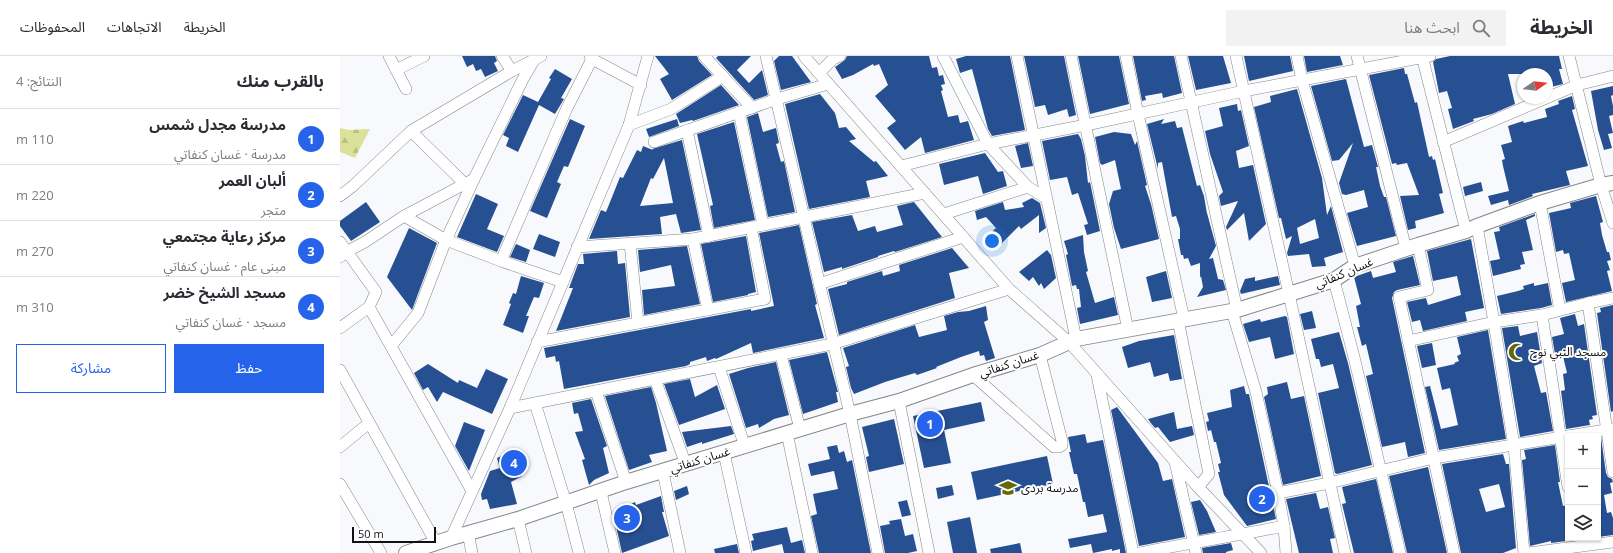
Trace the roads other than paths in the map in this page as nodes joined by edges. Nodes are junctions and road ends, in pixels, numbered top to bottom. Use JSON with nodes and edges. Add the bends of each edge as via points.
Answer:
{"nodes":[{"id":1,"x":389,"y":56,"type":"edge"},
{"id":2,"x":424,"y":56,"type":"edge"},
{"id":3,"x":502,"y":56,"type":"edge"},
{"id":4,"x":648,"y":56,"type":"edge"},
{"id":5,"x":704,"y":56,"type":"edge"},
{"id":6,"x":766,"y":56,"type":"edge"},
{"id":7,"x":804,"y":56,"type":"edge"},
{"id":8,"x":840,"y":56,"type":"edge"},
{"id":9,"x":942,"y":56,"type":"edge"},
{"id":10,"x":1018,"y":56,"type":"edge"},
{"id":11,"x":1071,"y":56,"type":"edge"},
{"id":12,"x":1126,"y":56,"type":"edge"},
{"id":13,"x":1181,"y":56,"type":"edge"},
{"id":14,"x":1236,"y":56,"type":"edge"},
{"id":15,"x":1296,"y":56,"type":"edge"},
{"id":16,"x":1357,"y":56,"type":"edge"},
{"id":17,"x":1569,"y":56,"type":"edge"},
{"id":18,"x":1425,"y":57,"type":"edge"},
{"id":19,"x":537,"y":58,"type":"edge"},
{"id":20,"x":591,"y":58,"type":"edge"},
{"id":21,"x":396,"y":70,"type":"junction"},
{"id":22,"x":1360,"y":70,"type":"junction"},
{"id":23,"x":512,"y":71,"type":"junction"},
{"id":24,"x":819,"y":72,"type":"junction"},
{"id":25,"x":722,"y":76,"type":"junction"},
{"id":26,"x":1613,"y":76,"type":"edge"},
{"id":27,"x":1302,"y":80,"type":"junction"},
{"id":28,"x":828,"y":84,"type":"junction"},
{"id":29,"x":640,"y":85,"type":"junction"},
{"id":30,"x":1577,"y":85,"type":"junction"},
{"id":31,"x":406,"y":89,"type":"dead end"},
{"id":32,"x":1244,"y":91,"type":"junction"},
{"id":33,"x":777,"y":99,"type":"junction"},
{"id":34,"x":1190,"y":102,"type":"junction"},
{"id":35,"x":752,"y":108,"type":"junction"},
{"id":36,"x":740,"y":112,"type":"junction"},
{"id":37,"x":1138,"y":114,"type":"junction"},
{"id":38,"x":629,"y":125,"type":"junction"},
{"id":39,"x":1086,"y":125,"type":"junction"},
{"id":40,"x":687,"y":130,"type":"junction"},
{"id":41,"x":411,"y":132,"type":"junction"},
{"id":42,"x":1033,"y":135,"type":"junction"},
{"id":43,"x":654,"y":142,"type":"dead end"},
{"id":44,"x":1443,"y":142,"type":"junction"},
{"id":45,"x":988,"y":144,"type":"junction"},
{"id":46,"x":901,"y":166,"type":"junction"},
{"id":47,"x":470,"y":182,"type":"junction"},
{"id":48,"x":1607,"y":184,"type":"edge"},
{"id":49,"x":1028,"y":187,"type":"junction"},
{"id":50,"x":925,"y":193,"type":"junction"},
{"id":51,"x":340,"y":196,"type":"edge"},
{"id":52,"x":1046,"y":198,"type":"junction"},
{"id":53,"x":1540,"y":203,"type":"junction"},
{"id":54,"x":944,"y":214,"type":"junction"},
{"id":55,"x":404,"y":216,"type":"junction"},
{"id":56,"x":804,"y":216,"type":"junction"},
{"id":57,"x":1613,"y":223,"type":"edge"},
{"id":58,"x":757,"y":226,"type":"junction"},
{"id":59,"x":1471,"y":229,"type":"junction"},
{"id":60,"x":709,"y":236,"type":"junction"},
{"id":61,"x":963,"y":237,"type":"junction"},
{"id":62,"x":693,"y":239,"type":"junction"},
{"id":63,"x":446,"y":240,"type":"junction"},
{"id":64,"x":340,"y":242,"type":"edge"},
{"id":65,"x":630,"y":243,"type":"junction"},
{"id":66,"x":577,"y":247,"type":"junction"},
{"id":67,"x":1412,"y":247,"type":"junction"},
{"id":68,"x":343,"y":254,"type":"edge"},
{"id":69,"x":501,"y":261,"type":"junction"},
{"id":70,"x":1355,"y":266,"type":"junction"},
{"id":71,"x":1334,"y":280,"type":"junction"},
{"id":72,"x":563,"y":282,"type":"junction"},
{"id":73,"x":819,"y":284,"type":"junction"},
{"id":74,"x":1009,"y":289,"type":"junction"},
{"id":75,"x":1289,"y":294,"type":"junction"},
{"id":76,"x":1613,"y":298,"type":"edge"},
{"id":77,"x":1588,"y":303,"type":"junction"},
{"id":78,"x":369,"y":307,"type":"junction"},
{"id":79,"x":708,"y":310,"type":"junction"},
{"id":80,"x":1235,"y":310,"type":"junction"},
{"id":81,"x":1560,"y":310,"type":"junction"},
{"id":82,"x":1542,"y":315,"type":"junction"},
{"id":83,"x":1181,"y":320,"type":"junction"},
{"id":84,"x":1494,"y":322,"type":"junction"},
{"id":85,"x":638,"y":323,"type":"junction"},
{"id":86,"x":340,"y":328,"type":"edge"},
{"id":87,"x":1128,"y":330,"type":"junction"},
{"id":88,"x":1072,"y":341,"type":"junction"},
{"id":89,"x":1408,"y":341,"type":"junction"},
{"id":90,"x":537,"y":342,"type":"junction"},
{"id":91,"x":832,"y":344,"type":"junction"},
{"id":92,"x":391,"y":346,"type":"junction"},
{"id":93,"x":1040,"y":354,"type":"junction"},
{"id":94,"x":781,"y":355,"type":"junction"},
{"id":95,"x":719,"y":367,"type":"junction"},
{"id":96,"x":340,"y":370,"type":"edge"},
{"id":97,"x":973,"y":375,"type":"junction"},
{"id":98,"x":1097,"y":375,"type":"junction"},
{"id":99,"x":655,"y":379,"type":"junction"},
{"id":100,"x":596,"y":391,"type":"junction"},
{"id":101,"x":899,"y":401,"type":"junction"},
{"id":102,"x":535,"y":403,"type":"junction"},
{"id":103,"x":510,"y":408,"type":"junction"},
{"id":104,"x":850,"y":414,"type":"junction"},
{"id":105,"x":369,"y":423,"type":"junction"},
{"id":106,"x":1610,"y":429,"type":"edge"},
{"id":107,"x":794,"y":431,"type":"junction"},
{"id":108,"x":1565,"y":433,"type":"edge"},
{"id":109,"x":1588,"y":433,"type":"edge"},
{"id":110,"x":1565,"y":437,"type":"edge"},
{"id":111,"x":1514,"y":446,"type":"junction"},
{"id":112,"x":340,"y":447,"type":"edge"},
{"id":113,"x":745,"y":447,"type":"junction"},
{"id":114,"x":724,"y":453,"type":"junction"},
{"id":115,"x":1434,"y":458,"type":"junction"},
{"id":116,"x":1174,"y":460,"type":"junction"},
{"id":117,"x":686,"y":465,"type":"junction"},
{"id":118,"x":1382,"y":471,"type":"junction"},
{"id":119,"x":663,"y":472,"type":"junction"},
{"id":120,"x":1613,"y":472,"type":"edge"},
{"id":121,"x":626,"y":482,"type":"junction"},
{"id":122,"x":1329,"y":483,"type":"junction"},
{"id":123,"x":340,"y":484,"type":"edge"},
{"id":124,"x":1198,"y":487,"type":"junction"},
{"id":125,"x":472,"y":491,"type":"junction"},
{"id":126,"x":601,"y":492,"type":"junction"},
{"id":127,"x":1278,"y":493,"type":"junction"},
{"id":128,"x":566,"y":503,"type":"junction"},
{"id":129,"x":518,"y":519,"type":"junction"},
{"id":130,"x":1284,"y":526,"type":"junction"},
{"id":131,"x":468,"y":533,"type":"junction"},
{"id":132,"x":1244,"y":534,"type":"junction"},
{"id":133,"x":451,"y":538,"type":"junction"},
{"id":134,"x":1194,"y":542,"type":"junction"},
{"id":135,"x":1613,"y":542,"type":"edge"},
{"id":136,"x":436,"y":543,"type":"junction"},
{"id":137,"x":1577,"y":545,"type":"edge"},
{"id":138,"x":381,"y":553,"type":"edge"},
{"id":139,"x":406,"y":553,"type":"edge"},
{"id":140,"x":472,"y":553,"type":"edge"},
{"id":141,"x":526,"y":553,"type":"edge"},
{"id":142,"x":579,"y":553,"type":"edge"},
{"id":143,"x":615,"y":553,"type":"edge"},
{"id":144,"x":680,"y":553,"type":"edge"},
{"id":145,"x":746,"y":553,"type":"edge"},
{"id":146,"x":812,"y":553,"type":"edge"},
{"id":147,"x":878,"y":553,"type":"edge"},
{"id":148,"x":929,"y":553,"type":"edge"},
{"id":149,"x":1133,"y":553,"type":"edge"},
{"id":150,"x":1140,"y":553,"type":"edge"},
{"id":151,"x":1196,"y":553,"type":"edge"},
{"id":152,"x":1261,"y":553,"type":"edge"},
{"id":153,"x":1286,"y":553,"type":"edge"},
{"id":154,"x":1344,"y":553,"type":"edge"},
{"id":155,"x":1400,"y":553,"type":"edge"},
{"id":156,"x":1454,"y":553,"type":"edge"},
{"id":157,"x":1524,"y":553,"type":"edge"},
{"id":158,"x":1528,"y":553,"type":"edge"}],
"edges":[{"from":1,"to":21,"type":"street"},
{"from":2,"to":21,"type":"street"},
{"from":3,"to":23,"type":"street"},
{"from":4,"to":29,"type":"street"},
{"from":5,"to":25,"type":"street"},
{"from":6,"to":33,"type":"street"},
{"from":7,"to":24,"type":"street"},
{"from":8,"to":24,"type":"street"},
{"from":9,"to":45,"type":"street"},
{"from":10,"to":42,"type":"street"},
{"from":11,"to":39,"type":"street"},
{"from":12,"to":37,"type":"street"},
{"from":13,"to":34,"type":"street"},
{"from":14,"to":32,"type":"street"},
{"from":15,"to":27,"type":"street"},
{"from":16,"to":22,"type":"street"},
{"from":17,"to":30,"type":"street"},
{"from":18,"to":22,"type":"street"},
{"from":18,"to":44,"type":"street"},
{"from":19,"to":23,"type":"street"},
{"from":19,"to":47,"type":"street","via":[[523,79]]},
{"from":20,"to":29,"type":"street"},
{"from":20,"to":69,"type":"street"},
{"from":21,"to":31,"type":"street"},
{"from":22,"to":27,"type":"street"},
{"from":22,"to":67,"type":"street"},
{"from":23,"to":41,"type":"street"},
{"from":24,"to":28,"type":"street"},
{"from":25,"to":35,"type":"street"},
{"from":25,"to":38,"type":"street","via":[[671,109]]},
{"from":26,"to":30,"type":"street"},
{"from":27,"to":32,"type":"street"},
{"from":27,"to":70,"type":"street"},
{"from":28,"to":33,"type":"street"},
{"from":28,"to":46,"type":"street"},
{"from":29,"to":38,"type":"street"},
{"from":30,"to":44,"type":"street"},
{"from":30,"to":48,"type":"street"},
{"from":32,"to":34,"type":"street"},
{"from":32,"to":75,"type":"street"},
{"from":33,"to":35,"type":"street"},
{"from":33,"to":56,"type":"street"},
{"from":34,"to":37,"type":"street"},
{"from":34,"to":80,"type":"street"},
{"from":35,"to":36,"type":"street"},
{"from":36,"to":40,"type":"street"},
{"from":36,"to":58,"type":"street"},
{"from":37,"to":39,"type":"street"},
{"from":37,"to":83,"type":"street"},
{"from":38,"to":66,"type":"street"},
{"from":39,"to":42,"type":"street"},
{"from":39,"to":87,"type":"street"},
{"from":40,"to":43,"type":"street"},
{"from":40,"to":60,"type":"street"},
{"from":41,"to":47,"type":"street"},
{"from":41,"to":51,"type":"street"},
{"from":42,"to":45,"type":"street"},
{"from":42,"to":52,"type":"street"},
{"from":44,"to":59,"type":"street"},
{"from":45,"to":46,"type":"street"},
{"from":45,"to":49,"type":"street"},
{"from":46,"to":50,"type":"street"},
{"from":47,"to":55,"type":"street"},
{"from":47,"to":63,"type":"street"},
{"from":48,"to":53,"type":"street","name":"غسان كنفاتي"},
{"from":48,"to":57,"type":"street"},
{"from":49,"to":52,"type":"street"},
{"from":49,"to":54,"type":"street"},
{"from":50,"to":54,"type":"street"},
{"from":50,"to":56,"type":"street"},
{"from":52,"to":88,"type":"street"},
{"from":53,"to":59,"type":"street","name":"غسان كنفاتي"},
{"from":53,"to":81,"type":"street"},
{"from":54,"to":61,"type":"street"},
{"from":55,"to":63,"type":"street"},
{"from":55,"to":68,"type":"street"},
{"from":56,"to":58,"type":"street"},
{"from":56,"to":73,"type":"street"},
{"from":58,"to":60,"type":"street"},
{"from":58,"to":79,"type":"street","via":[[765,299]]},
{"from":59,"to":67,"type":"street","name":"غسان كنفاتي"},
{"from":59,"to":84,"type":"street"},
{"from":60,"to":62,"type":"street"},
{"from":61,"to":73,"type":"street"},
{"from":61,"to":74,"type":"street"},
{"from":62,"to":65,"type":"street"},
{"from":62,"to":79,"type":"street"},
{"from":63,"to":69,"type":"street"},
{"from":63,"to":92,"type":"street","via":[[418,313]]},
{"from":64,"to":68,"type":"street"},
{"from":65,"to":66,"type":"street"},
{"from":65,"to":85,"type":"street"},
{"from":66,"to":72,"type":"street"},
{"from":67,"to":70,"type":"street","name":"غسان كنفاتي"},
{"from":67,"to":89,"type":"street","via":[[1428,290],[1399,297]]},
{"from":68,"to":78,"type":"street","via":[[376,292]]},
{"from":69,"to":72,"type":"street"},
{"from":70,"to":71,"type":"street","name":"غسان كنفاتي"},
{"from":71,"to":75,"type":"street","name":"غسان كنفاتي"},
{"from":71,"to":118,"type":"street"},
{"from":72,"to":90,"type":"street"},
{"from":73,"to":91,"type":"street"},
{"from":74,"to":88,"type":"street"},
{"from":74,"to":91,"type":"street"},
{"from":75,"to":80,"type":"street","name":"غسان كنفاتي"},
{"from":75,"to":122,"type":"street"},
{"from":76,"to":77,"type":"street"},
{"from":77,"to":81,"type":"street"},
{"from":77,"to":106,"type":"street"},
{"from":78,"to":86,"type":"street"},
{"from":78,"to":92,"type":"street"},
{"from":79,"to":85,"type":"street"},
{"from":80,"to":83,"type":"street","name":"غسان كنفاتي"},
{"from":80,"to":127,"type":"street"},
{"from":81,"to":82,"type":"street"},
{"from":82,"to":84,"type":"street"},
{"from":82,"to":108,"type":"street"},
{"from":83,"to":87,"type":"street","name":"غسان كنفاتي"},
{"from":83,"to":124,"type":"street","via":[[1209,474]]},
{"from":84,"to":89,"type":"street"},
{"from":84,"to":111,"type":"street"},
{"from":85,"to":90,"type":"street"},
{"from":87,"to":88,"type":"street","name":"غسان كنفاتي"},
{"from":88,"to":93,"type":"street","name":"غسان كنفاتي"},
{"from":88,"to":98,"type":"street"},
{"from":89,"to":115,"type":"street"},
{"from":90,"to":103,"type":"street"},
{"from":91,"to":94,"type":"street"},
{"from":91,"to":104,"type":"street"},
{"from":92,"to":125,"type":"street"},
{"from":93,"to":97,"type":"street","name":"غسان كنفاتي"},
{"from":93,"to":97,"type":"street","via":[[1062,441],[1059,447],[1054,447]]},
{"from":94,"to":95,"type":"street"},
{"from":94,"to":107,"type":"street"},
{"from":95,"to":99,"type":"street"},
{"from":95,"to":113,"type":"street"},
{"from":96,"to":105,"type":"street"},
{"from":97,"to":101,"type":"street","name":"غسان كنفاتي"},
{"from":98,"to":116,"type":"street"},
{"from":98,"to":149,"type":"street"},
{"from":99,"to":100,"type":"street"},
{"from":99,"to":117,"type":"street"},
{"from":100,"to":102,"type":"street"},
{"from":100,"to":121,"type":"street"},
{"from":101,"to":104,"type":"street","name":"غسان كنفاتي"},
{"from":101,"to":148,"type":"street"},
{"from":102,"to":103,"type":"street"},
{"from":102,"to":128,"type":"street"},
{"from":103,"to":125,"type":"street"},
{"from":104,"to":107,"type":"street","name":"غسان كنفاتي"},
{"from":104,"to":147,"type":"street"},
{"from":105,"to":112,"type":"street"},
{"from":105,"to":136,"type":"street"},
{"from":106,"to":109,"type":"street"},
{"from":106,"to":120,"type":"street"},
{"from":107,"to":113,"type":"street","name":"غسان كنفاتي"},
{"from":107,"to":146,"type":"street"},
{"from":110,"to":111,"type":"street"},
{"from":111,"to":115,"type":"street"},
{"from":111,"to":157,"type":"street"},
{"from":113,"to":114,"type":"street","name":"غسان كنفاتي"},
{"from":114,"to":117,"type":"street","name":"غسان كنفاتي"},
{"from":114,"to":145,"type":"street"},
{"from":115,"to":118,"type":"street"},
{"from":115,"to":156,"type":"street"},
{"from":116,"to":124,"type":"street"},
{"from":116,"to":134,"type":"street"},
{"from":117,"to":119,"type":"street","name":"غسان كنفاتي"},
{"from":118,"to":122,"type":"street"},
{"from":118,"to":155,"type":"street"},
{"from":119,"to":121,"type":"street","name":"غسان كنفاتي"},
{"from":119,"to":144,"type":"street"},
{"from":121,"to":126,"type":"street","name":"غسان كنفاتي"},
{"from":122,"to":127,"type":"street"},
{"from":122,"to":154,"type":"street"},
{"from":123,"to":138,"type":"street"},
{"from":124,"to":132,"type":"street"},
{"from":125,"to":133,"type":"street"},
{"from":126,"to":128,"type":"street","name":"غسان كنفاتي"},
{"from":126,"to":143,"type":"street"},
{"from":127,"to":130,"type":"street"},
{"from":128,"to":129,"type":"street","name":"غسان كنفاتي"},
{"from":128,"to":142,"type":"street"},
{"from":129,"to":131,"type":"street","name":"غسان كنفاتي"},
{"from":129,"to":141,"type":"street"},
{"from":130,"to":132,"type":"street"},
{"from":130,"to":153,"type":"street"},
{"from":131,"to":133,"type":"street","name":"غسان كنفاتي"},
{"from":131,"to":140,"type":"street"},
{"from":132,"to":134,"type":"street"},
{"from":132,"to":152,"type":"street"},
{"from":133,"to":136,"type":"street","name":"غسان كنفاتي"},
{"from":134,"to":150,"type":"street"},
{"from":134,"to":151,"type":"street"},
{"from":135,"to":137,"type":"street"},
{"from":136,"to":139,"type":"street","name":"غسان كنفاتي"},
{"from":137,"to":158,"type":"street"}]}
